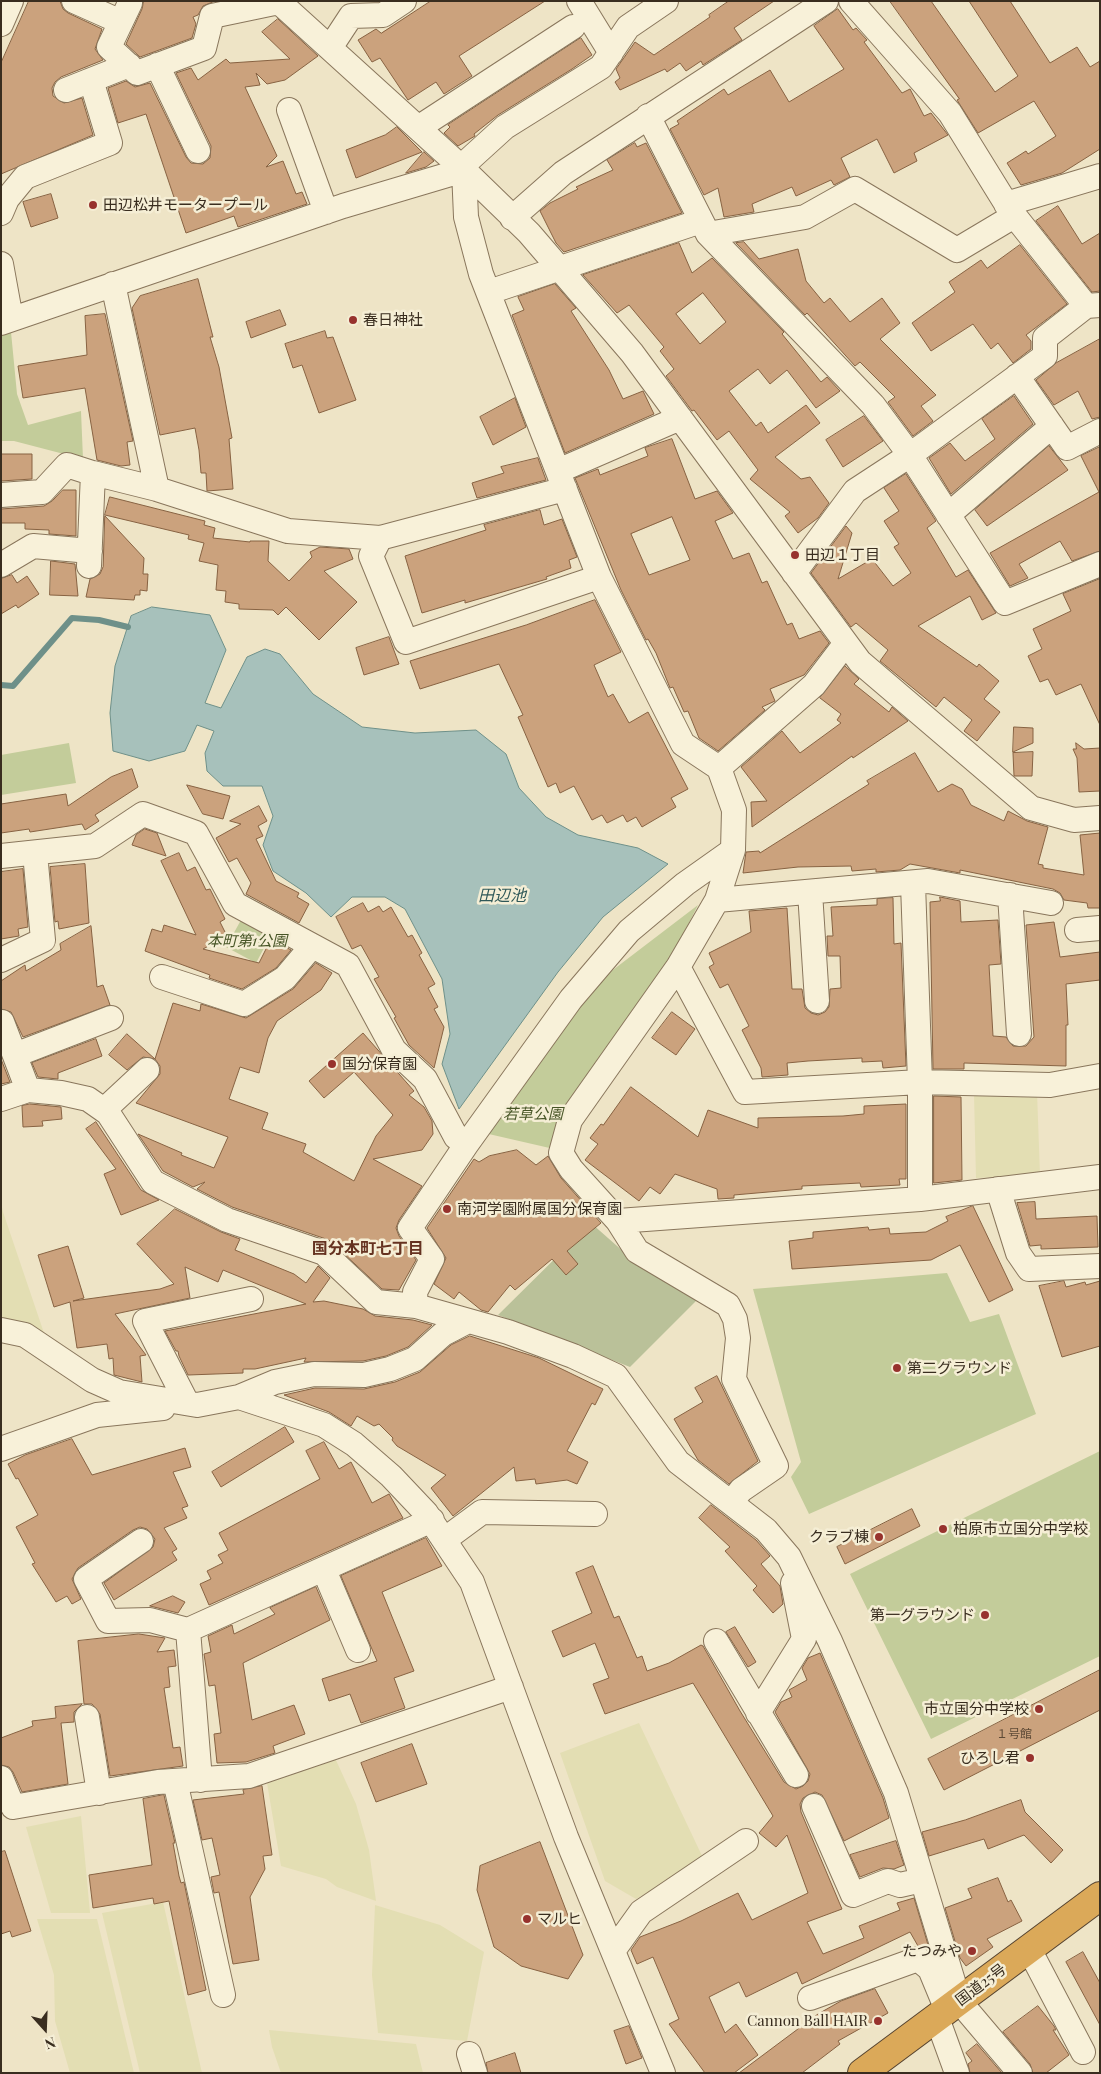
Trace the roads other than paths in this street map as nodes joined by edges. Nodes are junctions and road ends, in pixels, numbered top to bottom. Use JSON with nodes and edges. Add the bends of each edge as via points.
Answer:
{"nodes":[{"id":1,"x":11,"y":1,"type":"edge"},
{"id":2,"x":74,"y":1,"type":"edge"},
{"id":3,"x":404,"y":1,"type":"edge"},
{"id":4,"x":579,"y":1,"type":"edge"},
{"id":5,"x":666,"y":1,"type":"edge"},
{"id":6,"x":826,"y":1,"type":"edge"},
{"id":7,"x":851,"y":1,"type":"edge"},
{"id":8,"x":279,"y":2,"type":"edge"},
{"id":9,"x":1,"y":24,"type":"edge"},
{"id":10,"x":573,"y":27,"type":"dead end"},
{"id":11,"x":330,"y":48,"type":"junction"},
{"id":12,"x":611,"y":53,"type":"junction"},
{"id":13,"x":129,"y":65,"type":"junction"},
{"id":14,"x":157,"y":65,"type":"junction"},
{"id":15,"x":91,"y":80,"type":"junction"},
{"id":16,"x":66,"y":90,"type":"dead end"},
{"id":17,"x":289,"y":110,"type":"dead end"},
{"id":18,"x":648,"y":116,"type":"junction"},
{"id":19,"x":418,"y":128,"type":"junction"},
{"id":20,"x":198,"y":152,"type":"dead end"},
{"id":21,"x":463,"y":169,"type":"junction"},
{"id":22,"x":1100,"y":176,"type":"edge"},
{"id":23,"x":1010,"y":210,"type":"junction"},
{"id":24,"x":326,"y":212,"type":"junction"},
{"id":25,"x":1,"y":213,"type":"edge"},
{"id":26,"x":512,"y":218,"type":"junction"},
{"id":27,"x":704,"y":228,"type":"junction"},
{"id":28,"x":1,"y":264,"type":"edge"},
{"id":29,"x":560,"y":269,"type":"junction"},
{"id":30,"x":113,"y":284,"type":"junction"},
{"id":31,"x":489,"y":292,"type":"junction"},
{"id":32,"x":1093,"y":306,"type":"edge"},
{"id":33,"x":6,"y":321,"type":"edge"},
{"id":34,"x":1017,"y":376,"type":"junction"},
{"id":35,"x":680,"y":418,"type":"junction"},
{"id":36,"x":1052,"y":426,"type":"junction"},
{"id":37,"x":1100,"y":431,"type":"edge"},
{"id":38,"x":910,"y":455,"type":"junction"},
{"id":39,"x":95,"y":474,"type":"junction"},
{"id":40,"x":561,"y":480,"type":"junction"},
{"id":41,"x":157,"y":489,"type":"junction"},
{"id":42,"x":1,"y":495,"type":"edge"},
{"id":43,"x":948,"y":514,"type":"junction"},
{"id":44,"x":380,"y":538,"type":"junction"},
{"id":45,"x":1100,"y":564,"type":"edge"},
{"id":46,"x":1,"y":565,"type":"edge"},
{"id":47,"x":794,"y":573,"type":"junction"},
{"id":48,"x":599,"y":577,"type":"junction"},
{"id":49,"x":846,"y":643,"type":"junction"},
{"id":50,"x":719,"y":768,"type":"junction"},
{"id":51,"x":1100,"y":818,"type":"edge"},
{"id":52,"x":733,"y":850,"type":"junction"},
{"id":53,"x":35,"y":853,"type":"junction"},
{"id":54,"x":1,"y":856,"type":"edge"},
{"id":55,"x":913,"y":884,"type":"junction"},
{"id":56,"x":810,"y":892,"type":"junction"},
{"id":57,"x":1010,"y":896,"type":"junction"},
{"id":58,"x":716,"y":900,"type":"junction"},
{"id":59,"x":1051,"y":903,"type":"dead end"},
{"id":60,"x":312,"y":946,"type":"junction"},
{"id":61,"x":1,"y":960,"type":"edge"},
{"id":62,"x":678,"y":967,"type":"junction"},
{"id":63,"x":162,"y":977,"type":"dead end"},
{"id":64,"x":817,"y":1001,"type":"dead end"},
{"id":65,"x":111,"y":1018,"type":"dead end"},
{"id":66,"x":2,"y":1022,"type":"edge"},
{"id":67,"x":1019,"y":1034,"type":"dead end"},
{"id":68,"x":15,"y":1054,"type":"junction"},
{"id":69,"x":147,"y":1070,"type":"dead end"},
{"id":70,"x":1100,"y":1076,"type":"edge"},
{"id":71,"x":920,"y":1082,"type":"junction"},
{"id":72,"x":28,"y":1090,"type":"junction"},
{"id":73,"x":1,"y":1099,"type":"edge"},
{"id":74,"x":104,"y":1110,"type":"junction"},
{"id":75,"x":466,"y":1145,"type":"junction"},
{"id":76,"x":1100,"y":1177,"type":"edge"},
{"id":77,"x":998,"y":1189,"type":"junction"},
{"id":78,"x":920,"y":1199,"type":"junction"},
{"id":79,"x":618,"y":1221,"type":"junction"},
{"id":80,"x":1100,"y":1266,"type":"edge"},
{"id":81,"x":251,"y":1299,"type":"dead end"},
{"id":82,"x":416,"y":1306,"type":"junction"},
{"id":83,"x":468,"y":1321,"type":"junction"},
{"id":84,"x":1,"y":1330,"type":"edge"},
{"id":85,"x":239,"y":1396,"type":"junction"},
{"id":86,"x":192,"y":1404,"type":"junction"},
{"id":87,"x":1,"y":1449,"type":"edge"},
{"id":88,"x":731,"y":1503,"type":"junction"},
{"id":89,"x":595,"y":1514,"type":"dead end"},
{"id":90,"x":438,"y":1530,"type":"junction"},
{"id":91,"x":141,"y":1541,"type":"dead end"},
{"id":92,"x":788,"y":1557,"type":"junction"},
{"id":93,"x":324,"y":1570,"type":"junction"},
{"id":94,"x":188,"y":1630,"type":"junction"},
{"id":95,"x":716,"y":1641,"type":"dead end"},
{"id":96,"x":358,"y":1650,"type":"dead end"},
{"id":97,"x":511,"y":1687,"type":"junction"},
{"id":98,"x":758,"y":1713,"type":"junction"},
{"id":99,"x":87,"y":1717,"type":"dead end"},
{"id":100,"x":796,"y":1775,"type":"dead end"},
{"id":101,"x":1,"y":1778,"type":"edge"},
{"id":102,"x":200,"y":1780,"type":"junction"},
{"id":103,"x":175,"y":1781,"type":"junction"},
{"id":104,"x":98,"y":1793,"type":"junction"},
{"id":105,"x":814,"y":1806,"type":"dead end"},
{"id":106,"x":746,"y":1842,"type":"dead end"},
{"id":107,"x":922,"y":1880,"type":"junction"},
{"id":108,"x":1100,"y":1896,"type":"edge"},
{"id":109,"x":1029,"y":1949,"type":"junction"},
{"id":110,"x":613,"y":1951,"type":"junction"},
{"id":111,"x":223,"y":1995,"type":"dead end"},
{"id":112,"x":810,"y":1998,"type":"dead end"},
{"id":113,"x":948,"y":2010,"type":"junction"},
{"id":114,"x":1082,"y":2052,"type":"dead end"},
{"id":115,"x":656,"y":2070,"type":"edge"},
{"id":116,"x":862,"y":2073,"type":"edge"},
{"id":117,"x":957,"y":2073,"type":"edge"},
{"id":118,"x":1020,"y":2073,"type":"edge"}],
"edges":[{"from":1,"to":9,"type":"street"},
{"from":2,"to":13,"type":"street","via":[[125,13],[109,47]]},
{"from":3,"to":11,"type":"street","via":[[383,15],[351,16]]},
{"from":4,"to":12,"type":"street"},
{"from":5,"to":12,"type":"street","via":[[628,27]]},
{"from":6,"to":18,"type":"street"},
{"from":7,"to":23,"type":"street","via":[[950,113]]},
{"from":8,"to":11,"type":"street"},
{"from":8,"to":14,"type":"street","via":[[212,16],[204,48]]},
{"from":10,"to":19,"type":"street"},
{"from":11,"to":19,"type":"street"},
{"from":12,"to":21,"type":"street","via":[[601,67],[505,127]]},
{"from":13,"to":14,"type":"street","via":[[137,73]]},
{"from":13,"to":15,"type":"street"},
{"from":14,"to":20,"type":"street"},
{"from":15,"to":16,"type":"street"},
{"from":15,"to":25,"type":"street","via":[[110,143],[25,177],[7,199]]},
{"from":17,"to":24,"type":"street"},
{"from":18,"to":26,"type":"street","via":[[563,173]]},
{"from":18,"to":27,"type":"street"},
{"from":19,"to":21,"type":"street"},
{"from":21,"to":24,"type":"street"},
{"from":21,"to":26,"type":"street"},
{"from":21,"to":31,"type":"street","via":[[466,217]]},
{"from":22,"to":23,"type":"street"},
{"from":23,"to":27,"type":"street","via":[[957,250],[855,189],[805,217]]},
{"from":23,"to":32,"type":"street"},
{"from":24,"to":30,"type":"street"},
{"from":26,"to":29,"type":"street"},
{"from":27,"to":29,"type":"street"},
{"from":27,"to":38,"type":"street","via":[[873,405]]},
{"from":28,"to":33,"type":"street"},
{"from":29,"to":31,"type":"street"},
{"from":29,"to":35,"type":"street","via":[[632,353]]},
{"from":30,"to":33,"type":"street"},
{"from":30,"to":41,"type":"street"},
{"from":31,"to":40,"type":"street"},
{"from":32,"to":34,"type":"street","via":[[1045,338],[1045,356]]},
{"from":34,"to":36,"type":"street"},
{"from":34,"to":38,"type":"street"},
{"from":35,"to":40,"type":"street"},
{"from":35,"to":47,"type":"street"},
{"from":36,"to":37,"type":"street","via":[[1067,448]]},
{"from":36,"to":43,"type":"street"},
{"from":38,"to":43,"type":"street"},
{"from":38,"to":47,"type":"street","via":[[855,491]]},
{"from":39,"to":41,"type":"street"},
{"from":39,"to":42,"type":"street","via":[[67,465],[42,492]]},
{"from":39,"to":46,"type":"street","via":[[90,559],[33,546]]},
{"from":40,"to":44,"type":"street"},
{"from":40,"to":48,"type":"street"},
{"from":41,"to":44,"type":"street","via":[[288,530]]},
{"from":43,"to":45,"type":"street","via":[[1005,603]]},
{"from":44,"to":48,"type":"street","via":[[371,556],[406,642]]},
{"from":47,"to":49,"type":"street"},
{"from":48,"to":50,"type":"street","via":[[683,744]]},
{"from":49,"to":50,"type":"street","via":[[814,685]]},
{"from":49,"to":51,"type":"street","via":[[860,662],[1030,808],[1074,820]]},
{"from":50,"to":52,"type":"street","via":[[734,810]]},
{"from":52,"to":58,"type":"street"},
{"from":52,"to":75,"type":"street","via":[[685,884],[629,931],[571,999]]},
{"from":53,"to":54,"type":"street"},
{"from":53,"to":60,"type":"street","via":[[95,846],[143,814],[196,833],[235,904]]},
{"from":53,"to":61,"type":"street","via":[[43,940]]},
{"from":55,"to":56,"type":"street"},
{"from":55,"to":57,"type":"street","via":[[928,881]]},
{"from":55,"to":71,"type":"street"},
{"from":56,"to":58,"type":"street"},
{"from":56,"to":64,"type":"street"},
{"from":57,"to":59,"type":"street"},
{"from":57,"to":67,"type":"street"},
{"from":58,"to":62,"type":"street"},
{"from":60,"to":63,"type":"street","via":[[285,978],[244,1004]]},
{"from":60,"to":75,"type":"street","via":[[348,966],[394,1050],[425,1079],[456,1137]]},
{"from":62,"to":71,"type":"street","via":[[746,1092]]},
{"from":62,"to":79,"type":"street","via":[[570,1120],[560,1153]]},
{"from":65,"to":68,"type":"street"},
{"from":66,"to":68,"type":"street"},
{"from":68,"to":72,"type":"street"},
{"from":69,"to":74,"type":"street"},
{"from":70,"to":71,"type":"street","via":[[1050,1085]]},
{"from":71,"to":78,"type":"street"},
{"from":72,"to":73,"type":"street"},
{"from":72,"to":74,"type":"street","via":[[88,1099]]},
{"from":74,"to":82,"type":"street","via":[[153,1182],[227,1220],[324,1253],[376,1302]]},
{"from":75,"to":82,"type":"street","via":[[410,1228],[432,1259],[415,1292]]},
{"from":76,"to":77,"type":"street"},
{"from":77,"to":78,"type":"street"},
{"from":77,"to":80,"type":"street","via":[[1018,1253],[1030,1269]]},
{"from":78,"to":79,"type":"street"},
{"from":79,"to":88,"type":"street","via":[[637,1251],[728,1305],[735,1319],[738,1338],[734,1379],[776,1466],[741,1490]]},
{"from":81,"to":86,"type":"street","via":[[145,1321]]},
{"from":82,"to":83,"type":"street"},
{"from":83,"to":85,"type":"street","via":[[443,1334],[414,1359],[390,1369],[364,1375],[314,1374],[275,1382]]},
{"from":83,"to":88,"type":"street","via":[[508,1332],[616,1376],[678,1462]]},
{"from":84,"to":86,"type":"street","via":[[25,1335],[92,1380],[119,1392]]},
{"from":85,"to":86,"type":"street"},
{"from":85,"to":90,"type":"street","via":[[324,1425],[354,1444],[391,1476]]},
{"from":86,"to":87,"type":"street","via":[[97,1415]]},
{"from":88,"to":92,"type":"street","via":[[766,1530]]},
{"from":89,"to":90,"type":"street","via":[[482,1512]]},
{"from":90,"to":93,"type":"street"},
{"from":90,"to":97,"type":"street","via":[[472,1582]]},
{"from":91,"to":94,"type":"street","via":[[86,1579],[108,1621],[150,1620]]},
{"from":92,"to":98,"type":"street","via":[[804,1639]]},
{"from":92,"to":107,"type":"street","via":[[830,1641],[896,1792]]},
{"from":93,"to":94,"type":"street"},
{"from":93,"to":96,"type":"street"},
{"from":94,"to":102,"type":"street"},
{"from":95,"to":98,"type":"street"},
{"from":97,"to":102,"type":"street","via":[[249,1776]]},
{"from":97,"to":110,"type":"street","via":[[566,1837]]},
{"from":98,"to":100,"type":"street"},
{"from":99,"to":104,"type":"street"},
{"from":101,"to":104,"type":"street","via":[[13,1807]]},
{"from":102,"to":103,"type":"street"},
{"from":103,"to":104,"type":"street"},
{"from":103,"to":111,"type":"street"},
{"from":105,"to":107,"type":"street","via":[[853,1895],[888,1881],[900,1886]]},
{"from":106,"to":110,"type":"street","via":[[640,1912]]},
{"from":107,"to":113,"type":"street"},
{"from":108,"to":109,"type":"highway","name":"国道25号"},
{"from":109,"to":113,"type":"highway","name":"国道25号"},
{"from":109,"to":114,"type":"street"},
{"from":110,"to":115,"type":"street"},
{"from":112,"to":113,"type":"street","via":[[918,1959],[930,1969]]},
{"from":113,"to":116,"type":"highway","name":"国道25号"},
{"from":113,"to":117,"type":"street"},
{"from":113,"to":118,"type":"street"}]}
